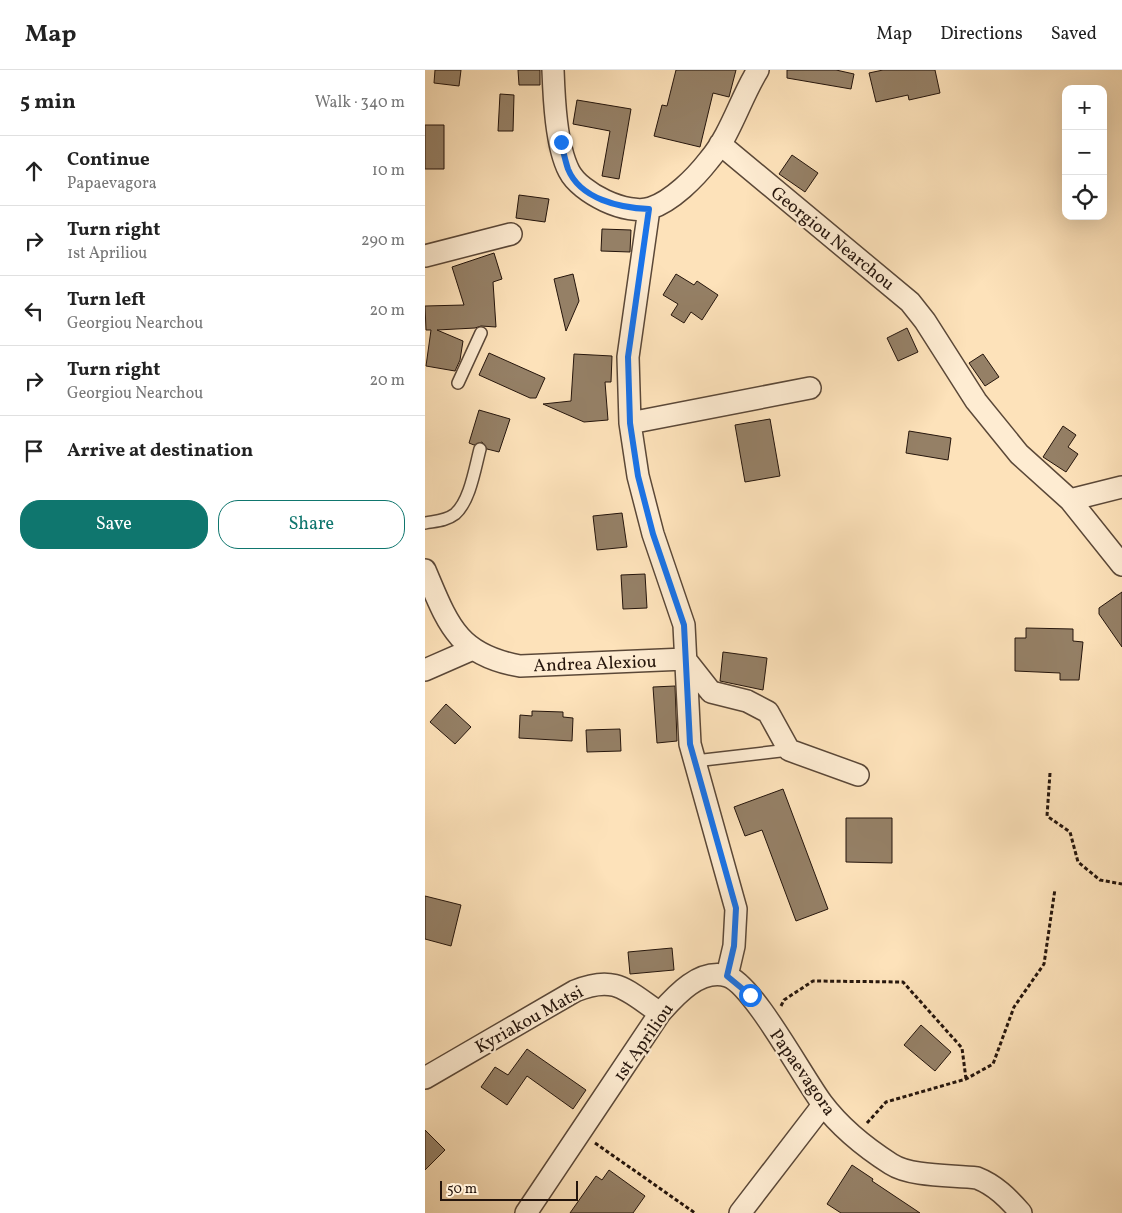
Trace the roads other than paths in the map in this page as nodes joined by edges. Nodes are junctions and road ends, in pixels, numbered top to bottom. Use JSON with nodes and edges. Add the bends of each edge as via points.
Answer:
{"nodes":[{"id":1,"x":553,"y":70,"type":"edge"},
{"id":2,"x":758,"y":70,"type":"edge"},
{"id":3,"x":720,"y":144,"type":"junction"},
{"id":4,"x":649,"y":209,"type":"junction"},
{"id":5,"x":511,"y":234,"type":"dead end"},
{"id":6,"x":425,"y":256,"type":"edge"},
{"id":7,"x":481,"y":333,"type":"dead end"},
{"id":8,"x":458,"y":383,"type":"dead end"},
{"id":9,"x":810,"y":388,"type":"dead end"},
{"id":10,"x":630,"y":423,"type":"junction"},
{"id":11,"x":480,"y":449,"type":"dead end"},
{"id":12,"x":1122,"y":487,"type":"edge"},
{"id":13,"x":1070,"y":500,"type":"junction"},
{"id":14,"x":425,"y":523,"type":"edge"},
{"id":15,"x":1122,"y":565,"type":"edge"},
{"id":16,"x":425,"y":570,"type":"edge"},
{"id":17,"x":473,"y":649,"type":"junction"},
{"id":18,"x":685,"y":659,"type":"junction"},
{"id":19,"x":425,"y":670,"type":"edge"},
{"id":20,"x":789,"y":750,"type":"junction"},
{"id":21,"x":695,"y":761,"type":"junction"},
{"id":22,"x":858,"y":775,"type":"dead end"},
{"id":23,"x":727,"y":976,"type":"junction"},
{"id":24,"x":661,"y":1013,"type":"junction"},
{"id":25,"x":425,"y":1078,"type":"edge"},
{"id":26,"x":823,"y":1105,"type":"junction"},
{"id":27,"x":526,"y":1213,"type":"edge"},
{"id":28,"x":740,"y":1213,"type":"edge"},
{"id":29,"x":1021,"y":1213,"type":"edge"}],
"edges":[{"from":1,"to":4,"type":"street","via":[[561,142],[568,170],[585,190],[599,199]]},
{"from":2,"to":3,"type":"street"},
{"from":3,"to":4,"type":"street","via":[[695,175],[666,200]]},
{"from":3,"to":13,"type":"street","name":"Georgiou Nearchou","via":[[910,302],[976,401],[1019,454]]},
{"from":4,"to":10,"type":"street","via":[[628,357]]},
{"from":5,"to":6,"type":"street"},
{"from":7,"to":8,"type":"lane"},
{"from":9,"to":10,"type":"street"},
{"from":10,"to":18,"type":"street","via":[[638,476],[653,534],[684,625]]},
{"from":11,"to":14,"type":"lane","via":[[470,488],[456,513],[444,520]]},
{"from":12,"to":13,"type":"street"},
{"from":13,"to":15,"type":"street","name":"Georgiou Nearchou"},
{"from":16,"to":17,"type":"street","name":"Andrea Alexiou","via":[[454,631]]},
{"from":17,"to":18,"type":"street","name":"Andrea Alexiou","via":[[498,662],[520,666]]},
{"from":17,"to":19,"type":"street"},
{"from":18,"to":20,"type":"street","via":[[711,692],[747,701],[768,712]]},
{"from":18,"to":21,"type":"street","via":[[687,719]]},
{"from":20,"to":21,"type":"lane"},
{"from":20,"to":22,"type":"street"},
{"from":21,"to":23,"type":"street","via":[[736,908],[734,946]]},
{"from":23,"to":24,"type":"street","name":"1st Apriliou","via":[[703,978],[690,984]]},
{"from":23,"to":26,"type":"street","name":"Papaevagora","via":[[750,995]]},
{"from":24,"to":25,"type":"street","name":"Kyriakou Matsi","via":[[620,987],[605,982],[590,985]]},
{"from":24,"to":27,"type":"street","name":"1st Apriliou"},
{"from":26,"to":28,"type":"street"},
{"from":26,"to":29,"type":"street","name":"Papaevagora","via":[[873,1152],[902,1170],[977,1178],[1001,1191]]}]}
